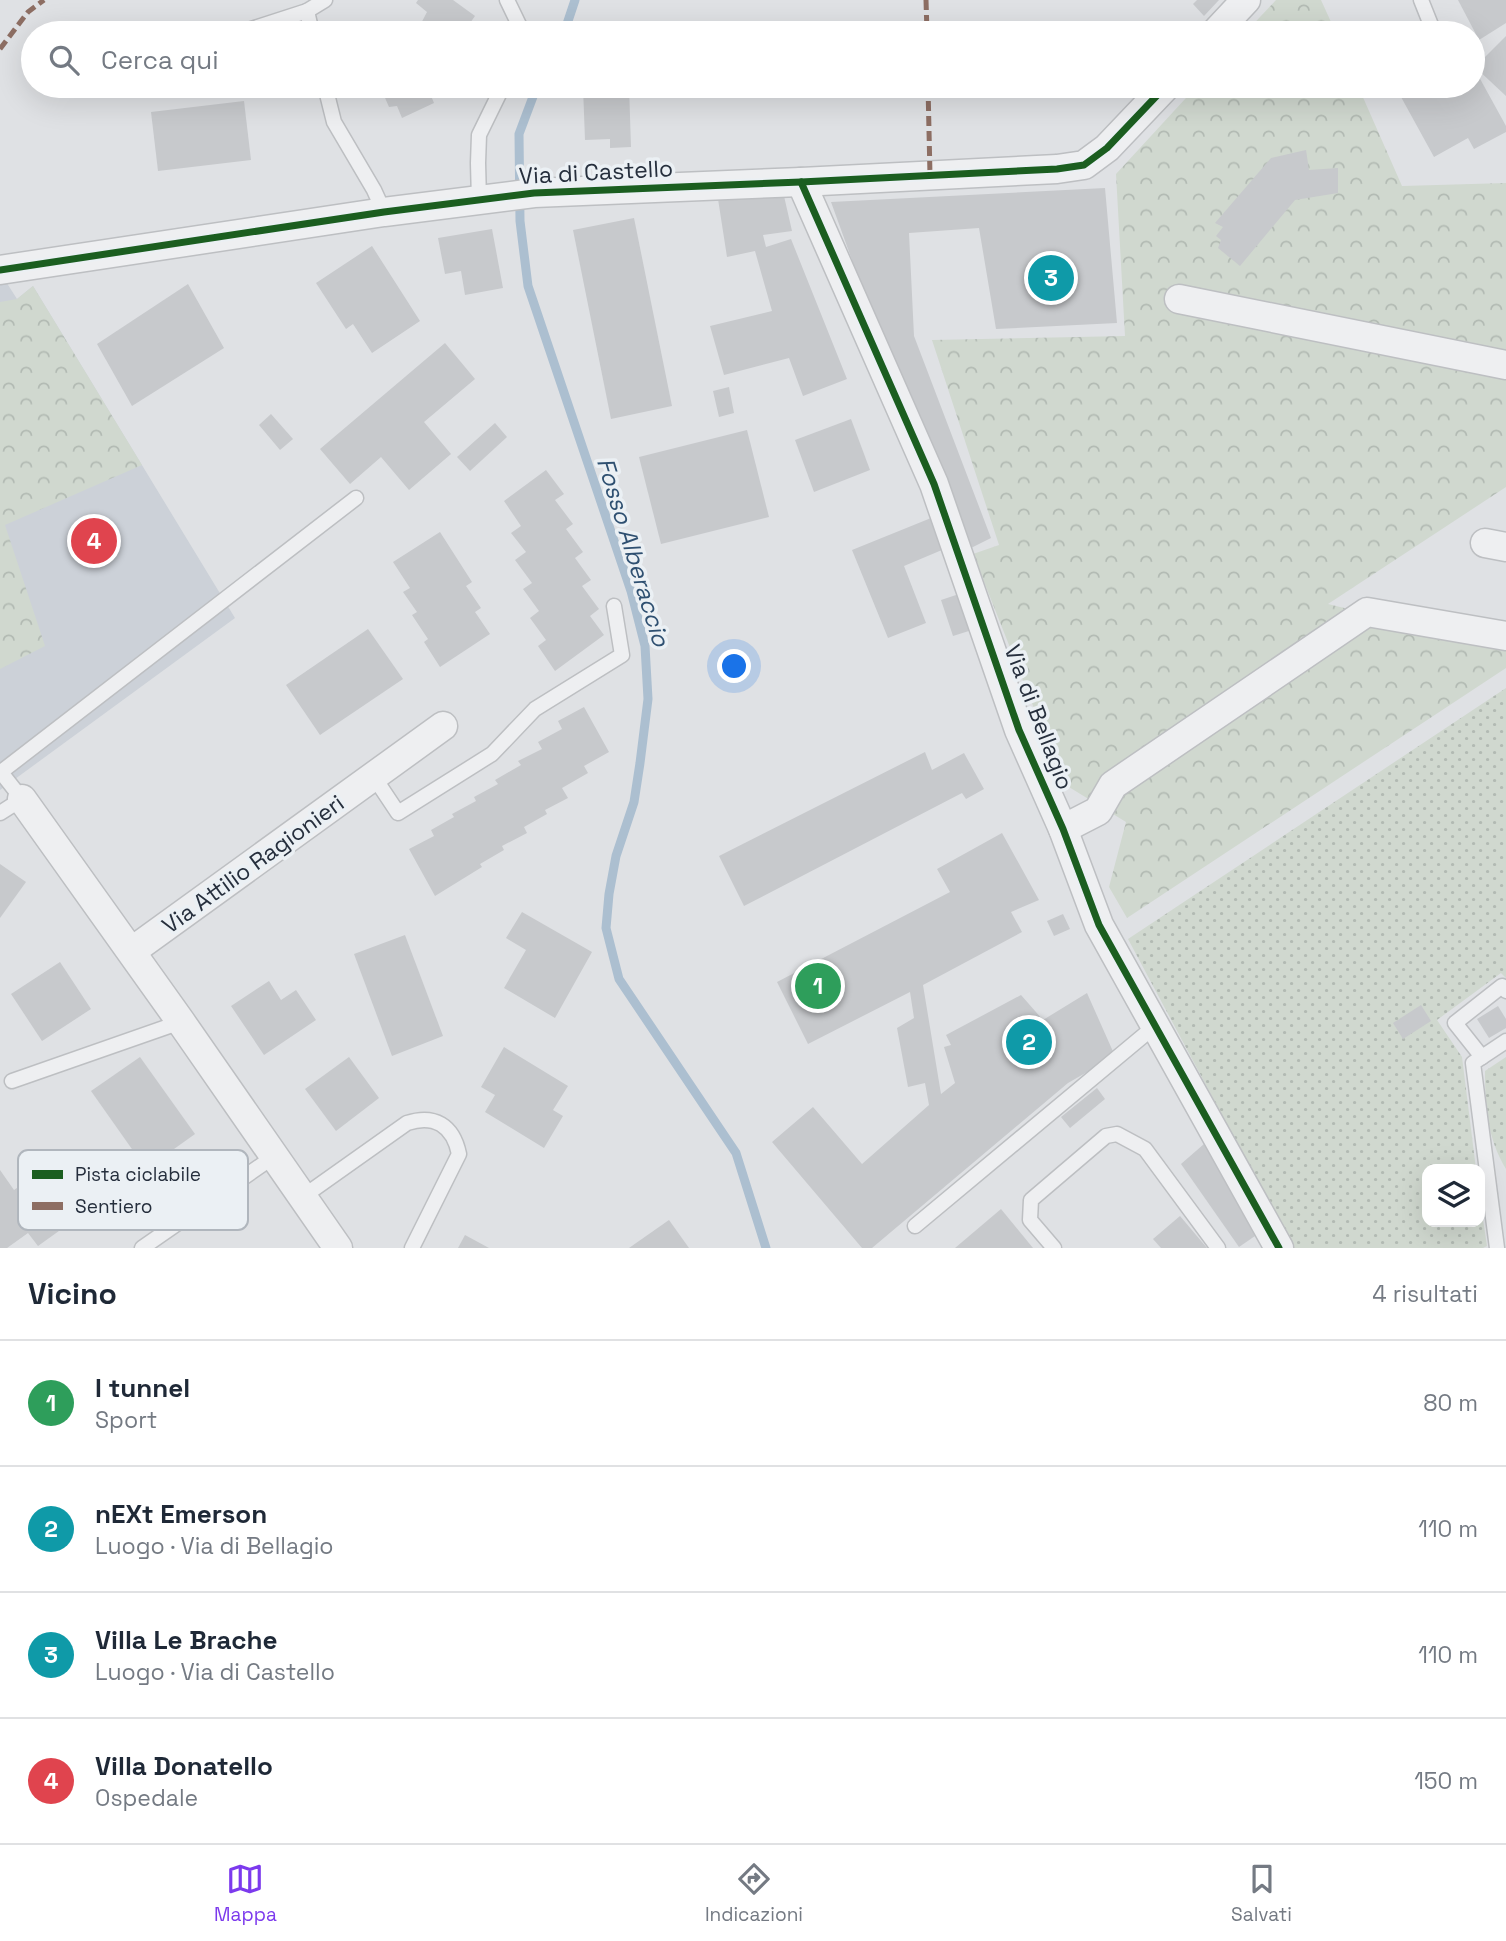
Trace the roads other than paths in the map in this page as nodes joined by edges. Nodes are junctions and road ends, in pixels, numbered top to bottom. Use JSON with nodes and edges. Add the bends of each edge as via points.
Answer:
{"nodes":[{"id":1,"x":325,"y":0,"type":"edge"},
{"id":2,"x":507,"y":0,"type":"edge"},
{"id":3,"x":1246,"y":0,"type":"edge"},
{"id":4,"x":1421,"y":0,"type":"edge"},
{"id":5,"x":307,"y":11,"type":"junction"},
{"id":6,"x":276,"y":21,"type":"edge"},
{"id":7,"x":309,"y":21,"type":"edge"},
{"id":8,"x":517,"y":21,"type":"edge"},
{"id":9,"x":1226,"y":21,"type":"edge"},
{"id":10,"x":1429,"y":21,"type":"edge"},
{"id":11,"x":328,"y":98,"type":"edge"},
{"id":12,"x":497,"y":98,"type":"edge"},
{"id":13,"x":1155,"y":98,"type":"edge"},
{"id":14,"x":801,"y":183,"type":"junction"},
{"id":15,"x":492,"y":198,"type":"junction"},
{"id":16,"x":384,"y":212,"type":"junction"},
{"id":17,"x":0,"y":270,"type":"edge"},
{"id":18,"x":1179,"y":299,"type":"dead end"},
{"id":19,"x":1506,"y":365,"type":"edge"},
{"id":20,"x":356,"y":498,"type":"dead end"},
{"id":21,"x":614,"y":606,"type":"dead end"},
{"id":22,"x":1506,"y":636,"type":"edge"},
{"id":23,"x":443,"y":726,"type":"dead end"},
{"id":24,"x":0,"y":772,"type":"edge"},
{"id":25,"x":374,"y":777,"type":"junction"},
{"id":26,"x":11,"y":806,"type":"edge"},
{"id":27,"x":1063,"y":829,"type":"junction"},
{"id":28,"x":132,"y":951,"type":"junction"},
{"id":29,"x":1506,"y":991,"type":"edge"},
{"id":30,"x":181,"y":1022,"type":"junction"},
{"id":31,"x":1155,"y":1026,"type":"junction"},
{"id":32,"x":1506,"y":1041,"type":"edge"},
{"id":33,"x":1482,"y":1058,"type":"junction"},
{"id":34,"x":12,"y":1081,"type":"dead end"},
{"id":35,"x":276,"y":1155,"type":"junction"},
{"id":36,"x":248,"y":1174,"type":"edge"},
{"id":37,"x":304,"y":1196,"type":"junction"},
{"id":38,"x":915,"y":1226,"type":"dead end"},
{"id":39,"x":168,"y":1230,"type":"edge"},
{"id":40,"x":142,"y":1248,"type":"edge"},
{"id":41,"x":338,"y":1248,"type":"edge"},
{"id":42,"x":412,"y":1248,"type":"edge"},
{"id":43,"x":1054,"y":1248,"type":"edge"},
{"id":44,"x":1218,"y":1248,"type":"edge"},
{"id":45,"x":1279,"y":1248,"type":"edge"},
{"id":46,"x":1497,"y":1248,"type":"edge"}],
"edges":[{"from":1,"to":5,"type":"lane"},
{"from":2,"to":8,"type":"lane"},
{"from":3,"to":9,"type":"street"},
{"from":4,"to":10,"type":"lane"},
{"from":5,"to":6,"type":"lane"},
{"from":5,"to":7,"type":"lane"},
{"from":11,"to":16,"type":"lane","via":[[334,122]]},
{"from":12,"to":15,"type":"lane","via":[[480,135],[478,163]]},
{"from":13,"to":14,"type":"street","name":"Via di Castello","via":[[1107,148],[1084,165]]},
{"from":14,"to":15,"type":"street","name":"Via di Castello"},
{"from":14,"to":27,"type":"street","name":"Via di Bellagio","via":[[934,484],[1018,730]]},
{"from":15,"to":16,"type":"street","name":"Via di Castello"},
{"from":16,"to":17,"type":"street","name":"Via di Castello"},
{"from":18,"to":19,"type":"street"},
{"from":20,"to":24,"type":"lane"},
{"from":21,"to":25,"type":"lane","via":[[622,654],[535,709],[492,754],[398,813]]},
{"from":22,"to":27,"type":"street","via":[[1367,611],[1112,785],[1098,811]]},
{"from":23,"to":25,"type":"street","name":"Via Attilio Ragionieri"},
{"from":24,"to":26,"type":"lane"},
{"from":25,"to":28,"type":"street","name":"Via Attilio Ragionieri"},
{"from":26,"to":28,"type":"street"},
{"from":27,"to":31,"type":"street","name":"Via di Bellagio","via":[[1099,925]]},
{"from":28,"to":30,"type":"street"},
{"from":29,"to":33,"type":"lane","via":[[1502,986],[1455,1023]]},
{"from":30,"to":34,"type":"lane"},
{"from":30,"to":35,"type":"street"},
{"from":31,"to":38,"type":"lane"},
{"from":31,"to":45,"type":"street","name":"Via di Bellagio"},
{"from":32,"to":33,"type":"lane"},
{"from":33,"to":46,"type":"lane","via":[[1473,1063]]},
{"from":35,"to":36,"type":"lane"},
{"from":35,"to":37,"type":"street"},
{"from":37,"to":41,"type":"street"},
{"from":37,"to":42,"type":"lane","via":[[407,1123],[433,1119],[452,1136],[459,1154]]},
{"from":39,"to":40,"type":"lane"},
{"from":43,"to":44,"type":"lane","via":[[1030,1220],[1031,1200],[1106,1136],[1117,1134],[1145,1149]]}]}
